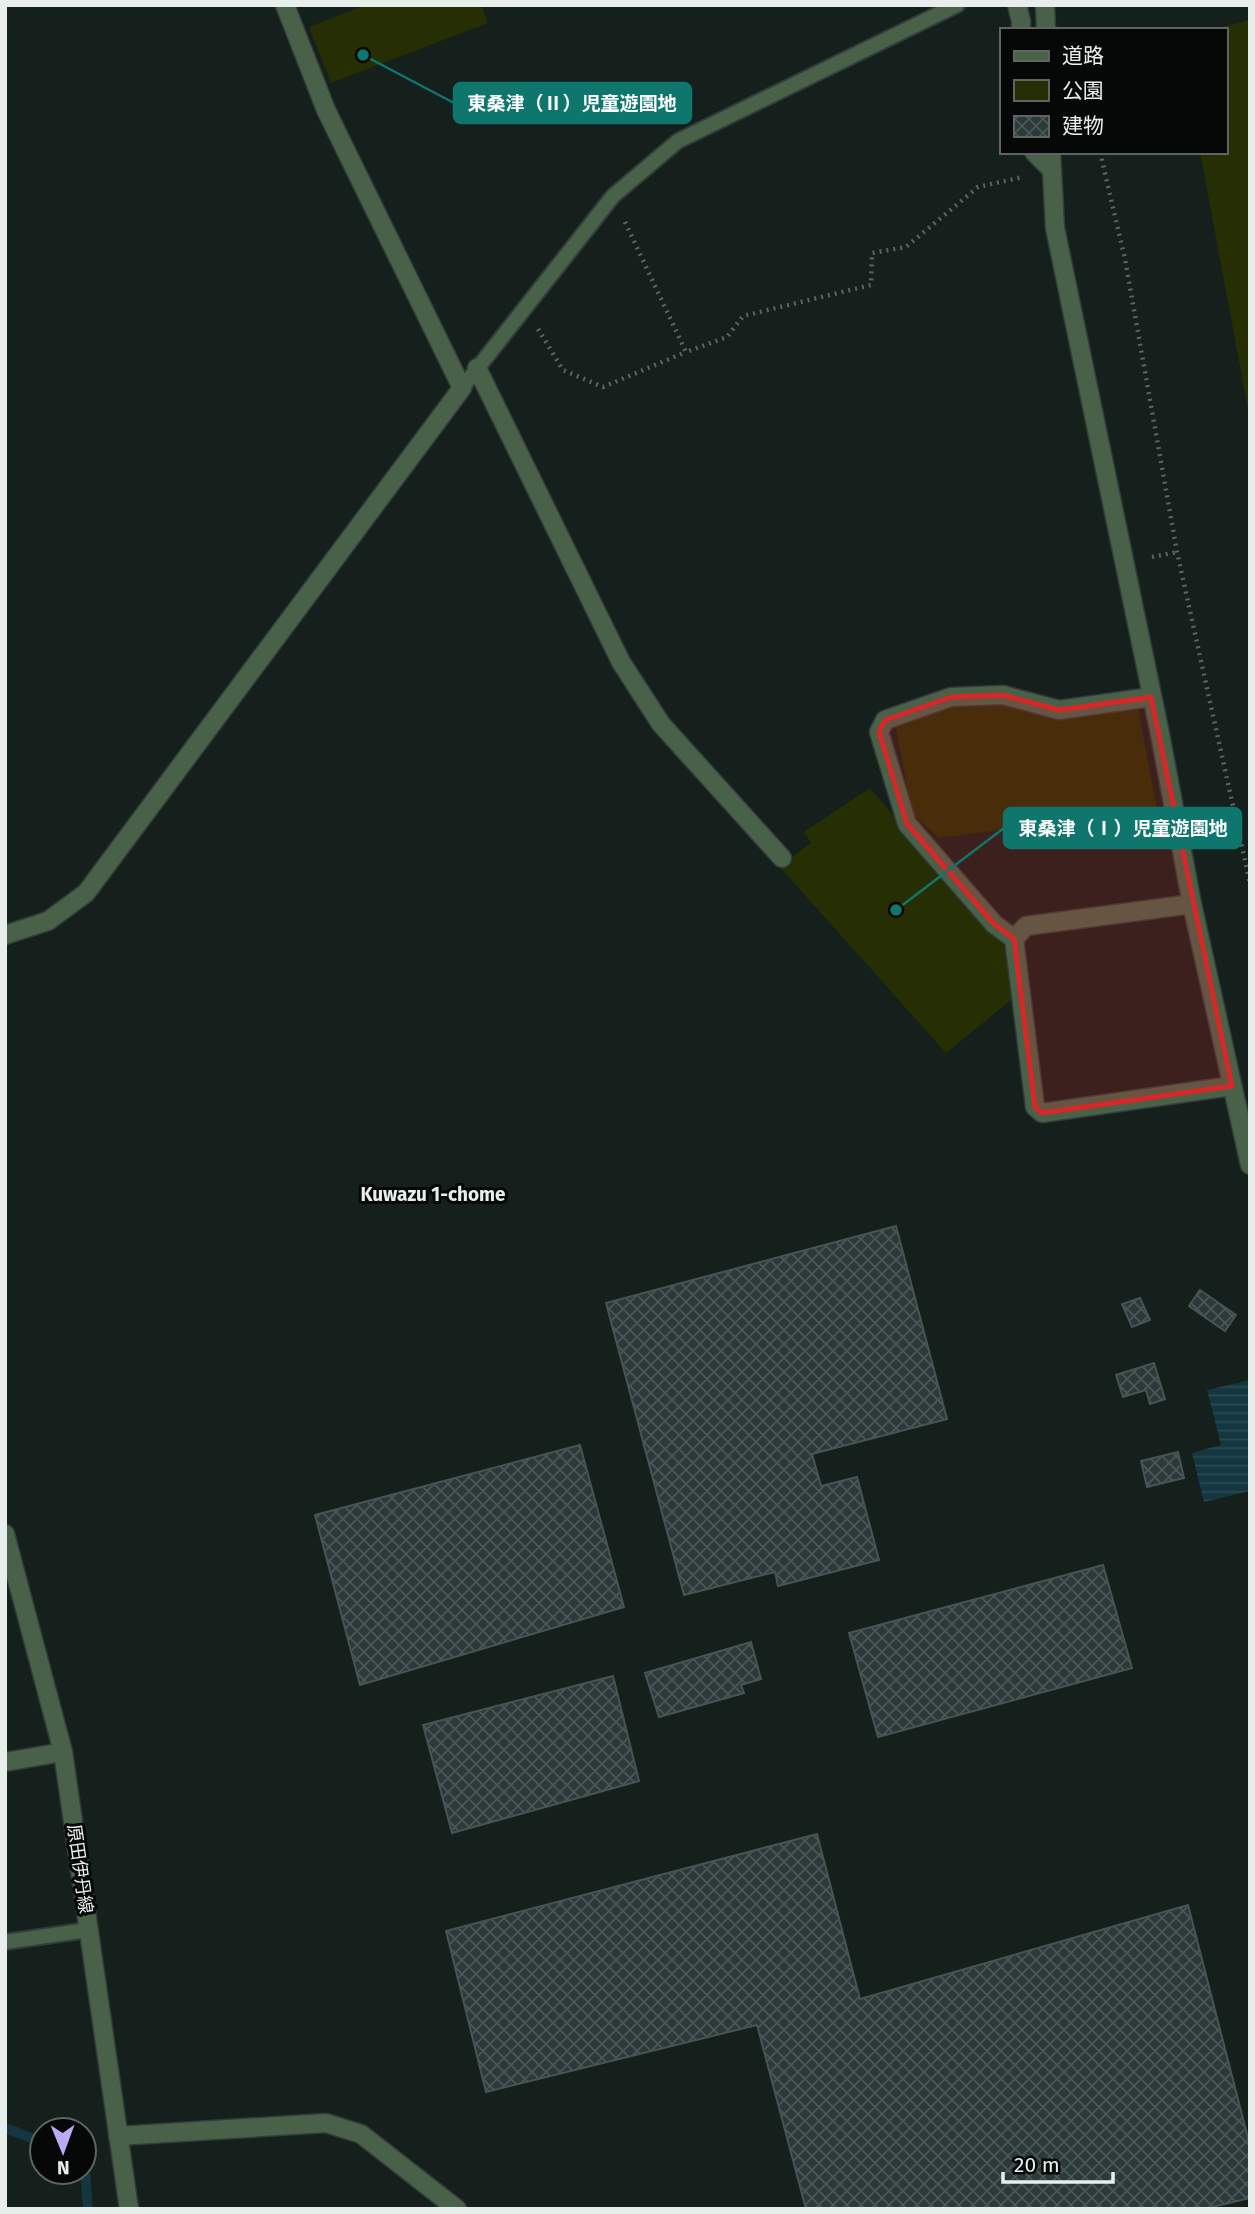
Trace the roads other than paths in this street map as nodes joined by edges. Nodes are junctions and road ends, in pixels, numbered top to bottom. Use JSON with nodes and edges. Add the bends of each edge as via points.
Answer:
{"nodes":[{"id":1,"x":285,"y":5,"type":"edge"},
{"id":2,"x":957,"y":5,"type":"edge"},
{"id":3,"x":1017,"y":5,"type":"edge"},
{"id":4,"x":1045,"y":5,"type":"edge"},
{"id":5,"x":1021,"y":28,"type":"edge"},
{"id":6,"x":1046,"y":28,"type":"edge"},
{"id":7,"x":1052,"y":161,"type":"edge"},
{"id":8,"x":477,"y":368,"type":"junction"},
{"id":9,"x":462,"y":388,"type":"junction"},
{"id":10,"x":1152,"y":697,"type":"junction"},
{"id":11,"x":782,"y":858,"type":"dead end"},
{"id":12,"x":1192,"y":904,"type":"junction"},
{"id":13,"x":5,"y":935,"type":"edge"},
{"id":14,"x":1014,"y":939,"type":"junction"},
{"id":15,"x":1233,"y":1086,"type":"junction"},
{"id":16,"x":1250,"y":1165,"type":"edge"},
{"id":17,"x":5,"y":1534,"type":"edge"},
{"id":18,"x":10,"y":1563,"type":"edge"},
{"id":19,"x":63,"y":1752,"type":"junction"},
{"id":20,"x":5,"y":1762,"type":"edge"},
{"id":21,"x":88,"y":1930,"type":"junction"},
{"id":22,"x":5,"y":1942,"type":"edge"},
{"id":23,"x":118,"y":2136,"type":"junction"},
{"id":24,"x":129,"y":2209,"type":"edge"},
{"id":25,"x":457,"y":2209,"type":"edge"}],
"edges":[{"from":1,"to":9,"type":"street","via":[[326,110]]},
{"from":2,"to":8,"type":"lane","via":[[678,141],[613,196]]},
{"from":3,"to":5,"type":"street"},
{"from":4,"to":6,"type":"street"},
{"from":7,"to":10,"type":"street","via":[[1055,228]]},
{"from":8,"to":9,"type":"lane"},
{"from":8,"to":11,"type":"street","via":[[621,662],[661,724]]},
{"from":9,"to":13,"type":"street","via":[[86,893],[48,921]]},
{"from":10,"to":12,"type":"street"},
{"from":10,"to":14,"type":"street","via":[[1059,710],[1003,695],[951,697],[885,720],[879,732],[908,824],[995,925]]},
{"from":12,"to":14,"type":"street","via":[[1026,926]]},
{"from":12,"to":15,"type":"street"},
{"from":14,"to":15,"type":"street","via":[[1035,1107],[1042,1113]]},
{"from":15,"to":16,"type":"street"},
{"from":17,"to":18,"type":"street","name":"原田伊丹線"},
{"from":18,"to":19,"type":"street","name":"原田伊丹線"},
{"from":19,"to":20,"type":"street"},
{"from":19,"to":21,"type":"street","name":"原田伊丹線"},
{"from":21,"to":22,"type":"lane"},
{"from":21,"to":23,"type":"street","name":"原田伊丹線"},
{"from":23,"to":24,"type":"street","name":"原田伊丹線"},
{"from":23,"to":25,"type":"street","via":[[326,2123],[361,2134]]}]}
